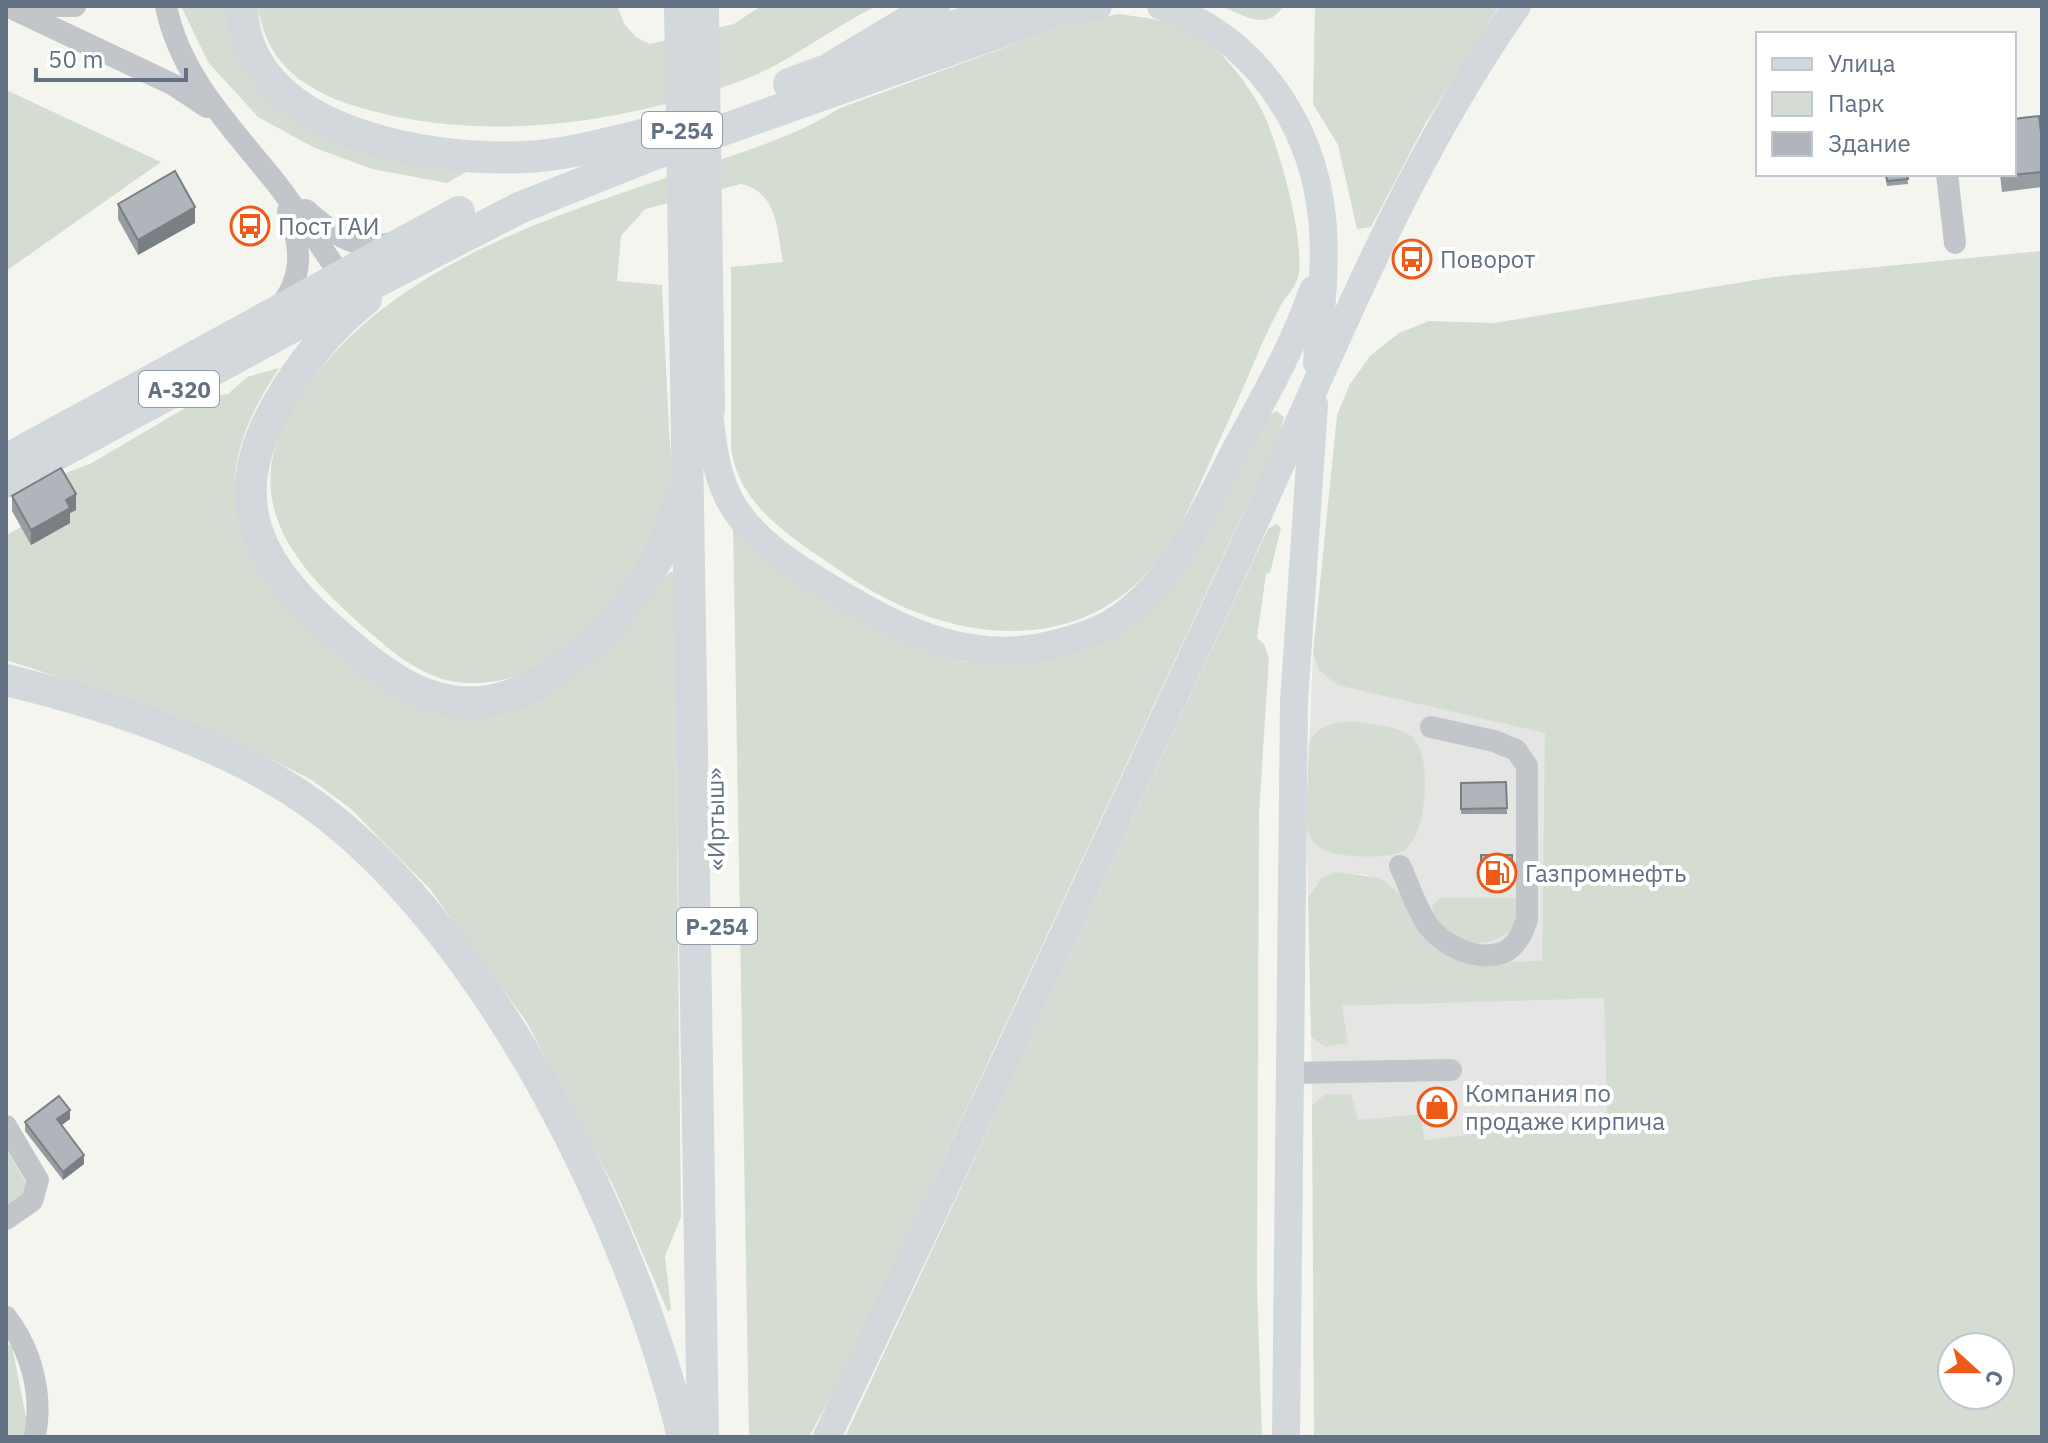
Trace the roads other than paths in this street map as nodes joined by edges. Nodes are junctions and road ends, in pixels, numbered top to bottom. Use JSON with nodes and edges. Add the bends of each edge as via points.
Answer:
{"nodes":[{"id":1,"x":7,"y":6,"type":"edge"},
{"id":2,"x":42,"y":6,"type":"edge"},
{"id":3,"x":75,"y":6,"type":"edge"},
{"id":4,"x":166,"y":6,"type":"edge"},
{"id":5,"x":242,"y":6,"type":"edge"},
{"id":6,"x":680,"y":6,"type":"edge"},
{"id":7,"x":703,"y":6,"type":"edge"},
{"id":8,"x":934,"y":6,"type":"edge"},
{"id":9,"x":1006,"y":6,"type":"edge"},
{"id":10,"x":1098,"y":6,"type":"edge"},
{"id":11,"x":1161,"y":6,"type":"edge"},
{"id":12,"x":1517,"y":6,"type":"edge"},
{"id":13,"x":1064,"y":9,"type":"edge"},
{"id":14,"x":827,"y":70,"type":"junction"},
{"id":15,"x":221,"y":117,"type":"junction"},
{"id":16,"x":646,"y":134,"type":"junction"},
{"id":17,"x":1947,"y":176,"type":"edge"},
{"id":18,"x":279,"y":187,"type":"junction"},
{"id":19,"x":1955,"y":243,"type":"dead end"},
{"id":20,"x":413,"y":249,"type":"junction"},
{"id":21,"x":696,"y":251,"type":"junction"},
{"id":22,"x":1322,"y":258,"type":"junction"},
{"id":23,"x":345,"y":285,"type":"junction"},
{"id":24,"x":278,"y":309,"type":"junction"},
{"id":25,"x":1316,"y":381,"type":"junction"},
{"id":26,"x":709,"y":414,"type":"junction"},
{"id":27,"x":687,"y":438,"type":"junction"},
{"id":28,"x":6,"y":460,"type":"edge"},
{"id":29,"x":6,"y":482,"type":"edge"},
{"id":30,"x":6,"y":680,"type":"edge"},
{"id":31,"x":1431,"y":727,"type":"dead end"},
{"id":32,"x":1400,"y":866,"type":"dead end"},
{"id":33,"x":1451,"y":1070,"type":"dead end"},
{"id":34,"x":1290,"y":1073,"type":"junction"},
{"id":35,"x":6,"y":1126,"type":"edge"},
{"id":36,"x":6,"y":1219,"type":"edge"},
{"id":37,"x":6,"y":1317,"type":"edge"},
{"id":38,"x":35,"y":1437,"type":"edge"},
{"id":39,"x":683,"y":1437,"type":"edge"},
{"id":40,"x":703,"y":1437,"type":"edge"},
{"id":41,"x":723,"y":1437,"type":"edge"},
{"id":42,"x":827,"y":1437,"type":"edge"},
{"id":43,"x":1286,"y":1437,"type":"edge"}],
"edges":[{"from":1,"to":15,"type":"street","via":[[174,85]]},
{"from":2,"to":3,"type":"street"},
{"from":4,"to":15,"type":"street","via":[[184,59]]},
{"from":5,"to":16,"type":"highway","via":[[251,48],[284,93],[317,117],[395,146],[459,156],[529,157]]},
{"from":6,"to":21,"type":"highway","number":"Р-254"},
{"from":7,"to":21,"type":"highway","number":"Р-254"},
{"from":8,"to":14,"type":"highway"},
{"from":9,"to":14,"type":"main road"},
{"from":10,"to":13,"type":"main road"},
{"from":11,"to":22,"type":"main road","via":[[1224,37],[1277,92],[1316,184]]},
{"from":12,"to":25,"type":"main road","via":[[1474,67],[1386,231]]},
{"from":13,"to":20,"type":"highway","via":[[597,176]]},
{"from":14,"to":16,"type":"highway"},
{"from":15,"to":18,"type":"street"},
{"from":16,"to":20,"type":"highway","via":[[513,187]]},
{"from":17,"to":19,"type":"street"},
{"from":18,"to":20,"type":"street","via":[[352,243]]},
{"from":18,"to":23,"type":"street"},
{"from":18,"to":24,"type":"street","via":[[300,255],[295,282]]},
{"from":20,"to":23,"type":"highway","number":"А-320"},
{"from":20,"to":27,"type":"highway","via":[[305,363],[260,437],[249,481],[253,525],[276,568],[315,614],[388,676],[429,696],[475,702],[524,690],[564,666],[632,599],[666,545],[681,490]]},
{"from":21,"to":26,"type":"highway","name":"«Иртыш»","number":"Р-254"},
{"from":21,"to":27,"type":"highway","name":"«Иртыш»","number":"Р-254"},
{"from":22,"to":25,"type":"main road"},
{"from":22,"to":26,"type":"main road","via":[[1289,348],[1163,576],[1122,616],[1056,644],[1009,652],[930,641],[885,621],[800,570],[749,527],[729,499]]},
{"from":23,"to":24,"type":"highway","number":"А-320"},
{"from":23,"to":29,"type":"highway","number":"А-320"},
{"from":24,"to":28,"type":"highway","number":"А-320"},
{"from":25,"to":34,"type":"main road","via":[[1294,702]]},
{"from":25,"to":42,"type":"main road"},
{"from":26,"to":41,"type":"highway","name":"«Иртыш»","number":"Р-254"},
{"from":27,"to":40,"type":"highway","name":"«Иртыш»","number":"Р-254"},
{"from":30,"to":39,"type":"highway","via":[[140,722],[259,772],[322,811],[384,869],[496,1009],[560,1120],[636,1286]]},
{"from":31,"to":32,"type":"street","via":[[1494,741],[1516,750],[1527,766],[1527,920],[1520,938],[1505,951],[1478,954],[1449,947],[1427,924]]},
{"from":33,"to":34,"type":"street"},
{"from":34,"to":43,"type":"main road"},
{"from":35,"to":36,"type":"street","via":[[38,1180],[32,1201]]},
{"from":37,"to":38,"type":"street","via":[[32,1369],[41,1409]]}]}
